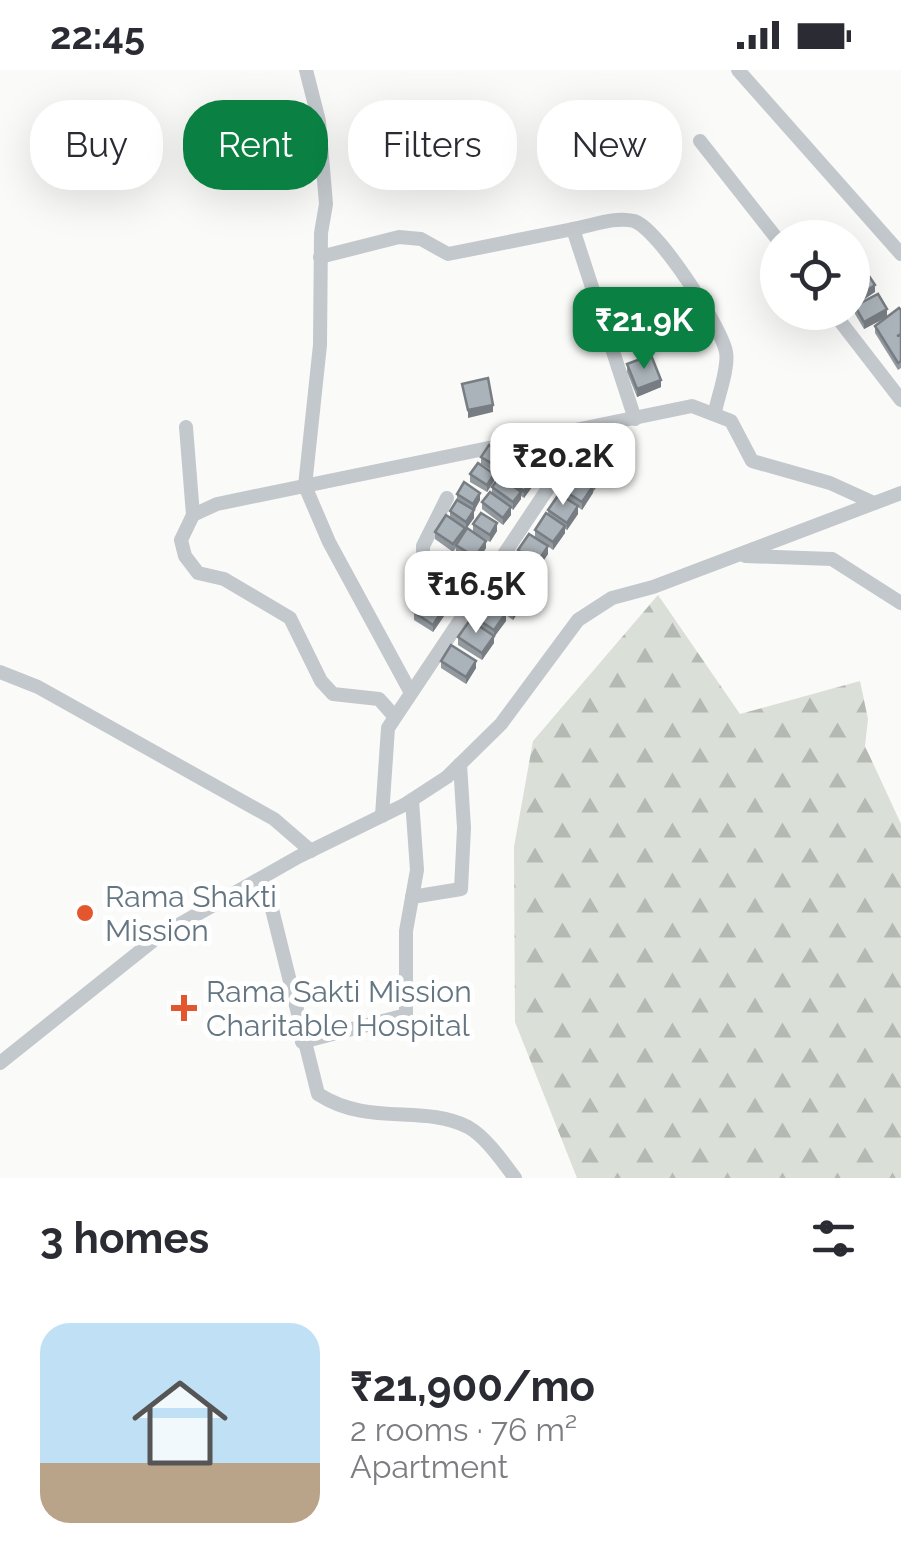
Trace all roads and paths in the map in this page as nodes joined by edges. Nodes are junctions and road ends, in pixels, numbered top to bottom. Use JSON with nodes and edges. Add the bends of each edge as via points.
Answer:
{"nodes":[{"id":1,"x":306,"y":70,"type":"edge"},
{"id":2,"x":738,"y":70,"type":"edge"},
{"id":3,"x":700,"y":140,"type":"dead end"},
{"id":4,"x":762,"y":220,"type":"edge"},
{"id":5,"x":573,"y":229,"type":"junction"},
{"id":6,"x":901,"y":254,"type":"edge"},
{"id":7,"x":320,"y":257,"type":"junction"},
{"id":8,"x":847,"y":330,"type":"edge"},
{"id":9,"x":901,"y":400,"type":"edge"},
{"id":10,"x":715,"y":412,"type":"junction"},
{"id":11,"x":634,"y":420,"type":"junction"},
{"id":12,"x":186,"y":427,"type":"dead end"},
{"id":13,"x":587,"y":430,"type":"junction"},
{"id":14,"x":306,"y":486,"type":"junction"},
{"id":15,"x":901,"y":493,"type":"edge"},
{"id":16,"x":447,"y":498,"type":"dead end"},
{"id":17,"x":874,"y":503,"type":"junction"},
{"id":18,"x":193,"y":516,"type":"junction"},
{"id":19,"x":735,"y":556,"type":"junction"},
{"id":20,"x":473,"y":600,"type":"junction"},
{"id":21,"x":901,"y":603,"type":"edge"},
{"id":22,"x":0,"y":672,"type":"edge"},
{"id":23,"x":411,"y":693,"type":"junction"},
{"id":24,"x":396,"y":717,"type":"junction"},
{"id":25,"x":460,"y":764,"type":"junction"},
{"id":26,"x":412,"y":800,"type":"junction"},
{"id":27,"x":382,"y":816,"type":"junction"},
{"id":28,"x":310,"y":851,"type":"junction"},
{"id":29,"x":264,"y":877,"type":"junction"},
{"id":30,"x":412,"y":898,"type":"junction"},
{"id":31,"x":302,"y":1042,"type":"junction"},
{"id":32,"x":0,"y":1063,"type":"edge"},
{"id":33,"x":515,"y":1178,"type":"edge"}],
"edges":[{"from":1,"to":7,"type":"street","via":[[325,175]]},
{"from":2,"to":6,"type":"street"},
{"from":3,"to":4,"type":"street"},
{"from":5,"to":7,"type":"street","via":[[448,254],[399,237]]},
{"from":5,"to":10,"type":"street","via":[[635,222],[658,241],[688,280],[726,353]]},
{"from":5,"to":11,"type":"street"},
{"from":7,"to":14,"type":"street","via":[[320,346]]},
{"from":8,"to":9,"type":"street"},
{"from":10,"to":11,"type":"street","via":[[692,406]]},
{"from":10,"to":17,"type":"street","via":[[731,421],[752,462]]},
{"from":11,"to":13,"type":"street"},
{"from":12,"to":18,"type":"street"},
{"from":13,"to":14,"type":"street"},
{"from":13,"to":20,"type":"street"},
{"from":14,"to":18,"type":"street","via":[[218,504]]},
{"from":14,"to":23,"type":"street"},
{"from":15,"to":17,"type":"street"},
{"from":16,"to":20,"type":"street","via":[[422,546],[423,566]]},
{"from":17,"to":19,"type":"street"},
{"from":18,"to":24,"type":"street","via":[[181,540],[198,573],[224,579],[290,618],[333,694],[379,699]]},
{"from":19,"to":21,"type":"street","via":[[832,559]]},
{"from":19,"to":25,"type":"street","via":[[612,598],[578,620],[501,724]]},
{"from":20,"to":23,"type":"street"},
{"from":22,"to":28,"type":"street","via":[[257,810]]},
{"from":23,"to":24,"type":"street"},
{"from":24,"to":27,"type":"street","via":[[388,728]]},
{"from":25,"to":26,"type":"street"},
{"from":25,"to":30,"type":"street","via":[[461,889]]},
{"from":26,"to":27,"type":"street"},
{"from":26,"to":30,"type":"street"},
{"from":27,"to":28,"type":"street"},
{"from":28,"to":29,"type":"street"},
{"from":29,"to":31,"type":"street"},
{"from":29,"to":32,"type":"street","via":[[159,936]]},
{"from":30,"to":31,"type":"street","via":[[406,1015]]},
{"from":31,"to":33,"type":"street","via":[[318,1094],[342,1110],[472,1129]]}]}
